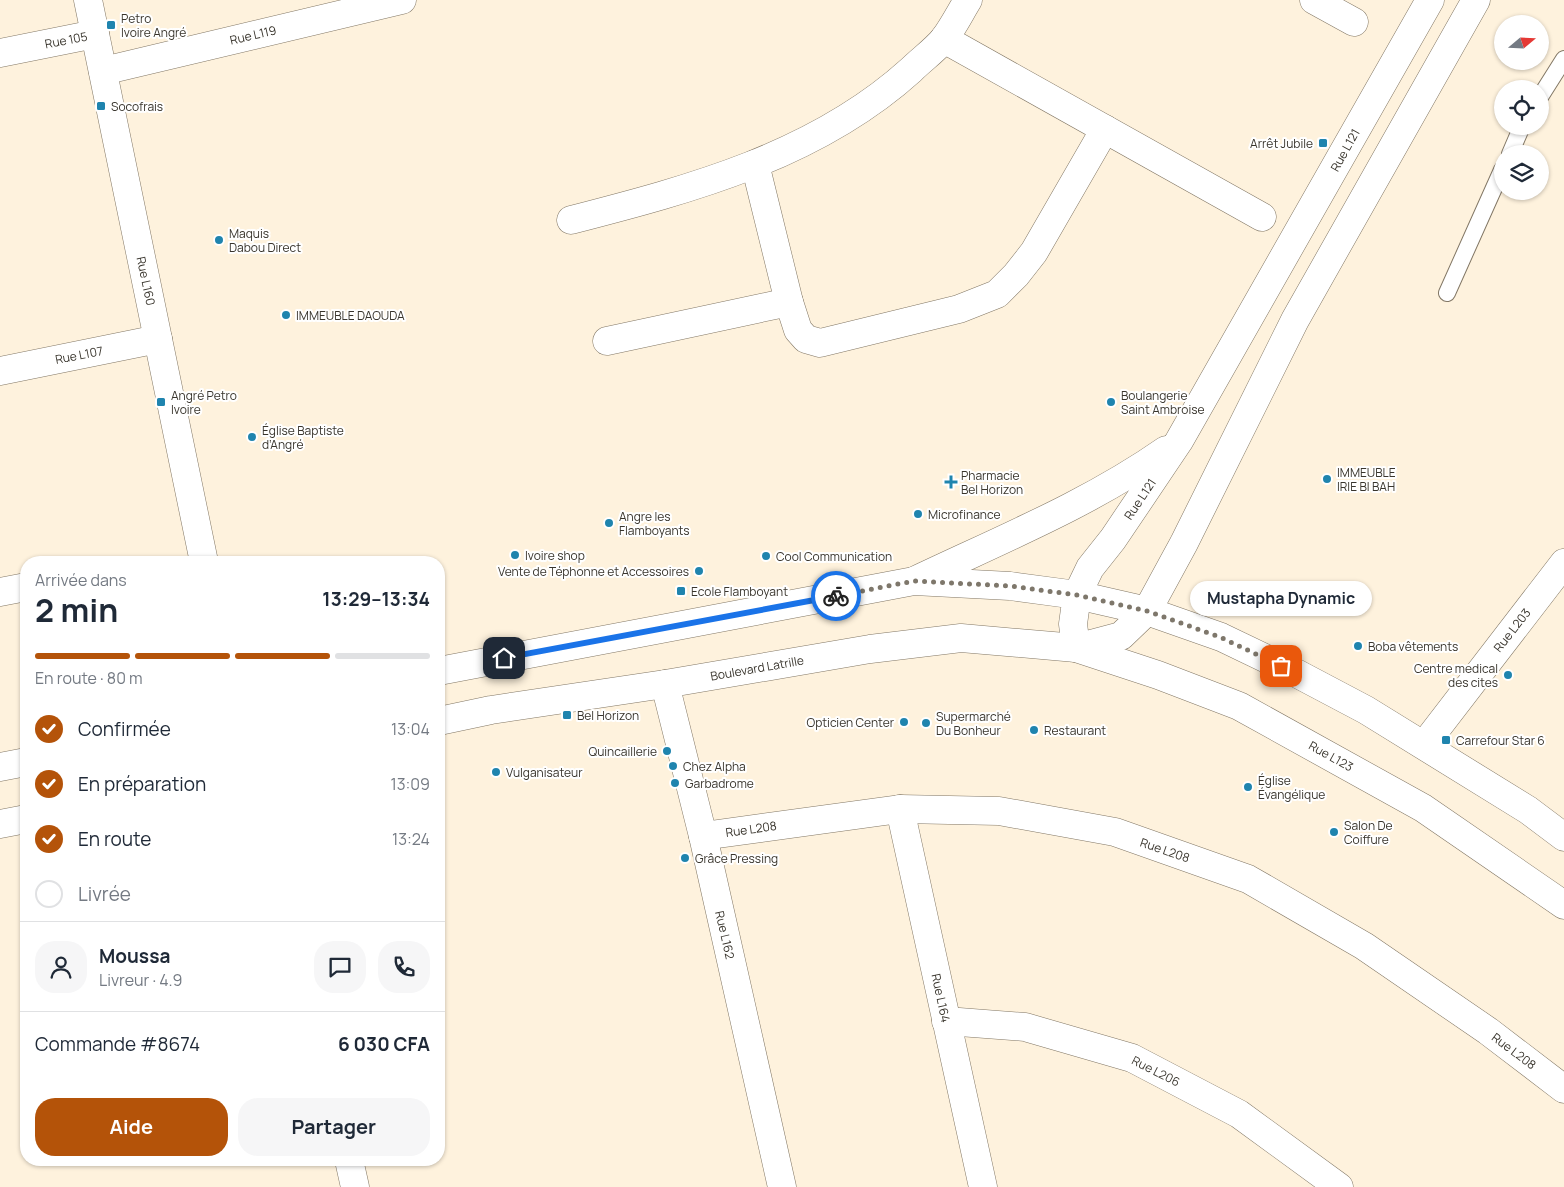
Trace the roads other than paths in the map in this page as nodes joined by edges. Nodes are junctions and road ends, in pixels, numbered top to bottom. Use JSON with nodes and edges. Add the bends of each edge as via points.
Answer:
{"nodes":[{"id":1,"x":88,"y":0,"type":"edge"},
{"id":2,"x":402,"y":0,"type":"edge"},
{"id":3,"x":968,"y":0,"type":"edge"},
{"id":4,"x":1314,"y":0,"type":"edge"},
{"id":5,"x":1430,"y":0,"type":"edge"},
{"id":6,"x":1476,"y":0,"type":"edge"},
{"id":7,"x":1354,"y":22,"type":"dead end"},
{"id":8,"x":95,"y":34,"type":"junction"},
{"id":9,"x":944,"y":39,"type":"junction"},
{"id":10,"x":0,"y":53,"type":"edge"},
{"id":11,"x":1564,"y":59,"type":"edge"},
{"id":12,"x":103,"y":71,"type":"junction"},
{"id":13,"x":1549,"y":83,"type":"edge"},
{"id":14,"x":1105,"y":129,"type":"junction"},
{"id":15,"x":755,"y":164,"type":"junction"},
{"id":16,"x":1494,"y":188,"type":"edge"},
{"id":17,"x":1262,"y":217,"type":"dead end"},
{"id":18,"x":571,"y":220,"type":"dead end"},
{"id":19,"x":1447,"y":293,"type":"dead end"},
{"id":20,"x":789,"y":302,"type":"junction"},
{"id":21,"x":158,"y":339,"type":"junction"},
{"id":22,"x":607,"y":341,"type":"dead end"},
{"id":23,"x":0,"y":371,"type":"edge"},
{"id":24,"x":1179,"y":441,"type":"junction"},
{"id":25,"x":203,"y":556,"type":"edge"},
{"id":26,"x":1564,"y":563,"type":"edge"},
{"id":27,"x":914,"y":581,"type":"junction"},
{"id":28,"x":20,"y":588,"type":"edge"},
{"id":29,"x":0,"y":592,"type":"edge"},
{"id":30,"x":1077,"y":595,"type":"junction"},
{"id":31,"x":1147,"y":611,"type":"junction"},
{"id":32,"x":1076,"y":648,"type":"junction"},
{"id":33,"x":445,"y":670,"type":"edge"},
{"id":34,"x":665,"y":684,"type":"junction"},
{"id":35,"x":445,"y":720,"type":"edge"},
{"id":36,"x":1424,"y":745,"type":"junction"},
{"id":37,"x":20,"y":763,"type":"edge"},
{"id":38,"x":0,"y":767,"type":"edge"},
{"id":39,"x":900,"y":809,"type":"junction"},
{"id":40,"x":20,"y":820,"type":"edge"},
{"id":41,"x":0,"y":824,"type":"edge"},
{"id":42,"x":703,"y":836,"type":"junction"},
{"id":43,"x":1564,"y":837,"type":"edge"},
{"id":44,"x":1564,"y":905,"type":"edge"},
{"id":45,"x":946,"y":1021,"type":"junction"},
{"id":46,"x":1564,"y":1089,"type":"edge"},
{"id":47,"x":350,"y":1166,"type":"edge"},
{"id":48,"x":355,"y":1187,"type":"edge"},
{"id":49,"x":782,"y":1187,"type":"edge"},
{"id":50,"x":983,"y":1187,"type":"edge"},
{"id":51,"x":1339,"y":1187,"type":"edge"}],
"edges":[{"from":1,"to":8,"type":"street","name":"Rue L160"},
{"from":2,"to":12,"type":"street","name":"Rue L119"},
{"from":3,"to":9,"type":"street"},
{"from":4,"to":7,"type":"street"},
{"from":5,"to":24,"type":"street","name":"Rue L121"},
{"from":6,"to":31,"type":"street","via":[[1295,320]]},
{"from":8,"to":10,"type":"street","name":"Rue 105"},
{"from":8,"to":12,"type":"street","name":"Rue L160"},
{"from":9,"to":14,"type":"street"},
{"from":9,"to":15,"type":"street","via":[[889,89],[833,127]]},
{"from":11,"to":13,"type":"lane"},
{"from":12,"to":21,"type":"street","name":"Rue L160"},
{"from":14,"to":17,"type":"street"},
{"from":14,"to":20,"type":"street","via":[[1034,252],[997,294],[959,309],[820,342],[806,339],[798,330]]},
{"from":15,"to":18,"type":"street","via":[[677,192]]},
{"from":15,"to":20,"type":"street"},
{"from":16,"to":19,"type":"lane"},
{"from":20,"to":22,"type":"street"},
{"from":21,"to":23,"type":"street","name":"Rue L107"},
{"from":21,"to":25,"type":"street","name":"Rue L160"},
{"from":24,"to":27,"type":"street","via":[[1112,485]]},
{"from":24,"to":30,"type":"street","name":"Rue L121","via":[[1090,568]]},
{"from":26,"to":36,"type":"street","name":"Rue L203"},
{"from":27,"to":30,"type":"street","via":[[1010,586]]},
{"from":27,"to":33,"type":"street"},
{"from":28,"to":29,"type":"street"},
{"from":30,"to":31,"type":"street"},
{"from":30,"to":32,"type":"street","name":"Rue L121","via":[[1073,624]]},
{"from":31,"to":32,"type":"street","via":[[1121,636]]},
{"from":31,"to":36,"type":"street","via":[[1220,637],[1296,673]]},
{"from":32,"to":34,"type":"street","name":"Boulevard Latrille","via":[[961,638],[870,649]]},
{"from":32,"to":44,"type":"street","name":"Rue L123","via":[[1158,675],[1248,711],[1424,808]]},
{"from":34,"to":35,"type":"street","name":"Boulevard Latrille"},
{"from":34,"to":42,"type":"street","name":"Rue L162"},
{"from":36,"to":43,"type":"street","via":[[1528,810]]},
{"from":37,"to":38,"type":"street"},
{"from":39,"to":42,"type":"street","name":"Rue L208"},
{"from":39,"to":45,"type":"street","name":"Rue L164"},
{"from":39,"to":46,"type":"street","name":"Rue L208","via":[[999,811],[1114,832],[1248,879],[1364,946],[1488,1031]]},
{"from":40,"to":41,"type":"street"},
{"from":42,"to":49,"type":"street","name":"Rue L162"},
{"from":45,"to":50,"type":"street","name":"Rue L164"},
{"from":45,"to":51,"type":"street","name":"Rue L206","via":[[1025,1027],[1132,1058],[1239,1114]]},
{"from":47,"to":48,"type":"street"}]}
